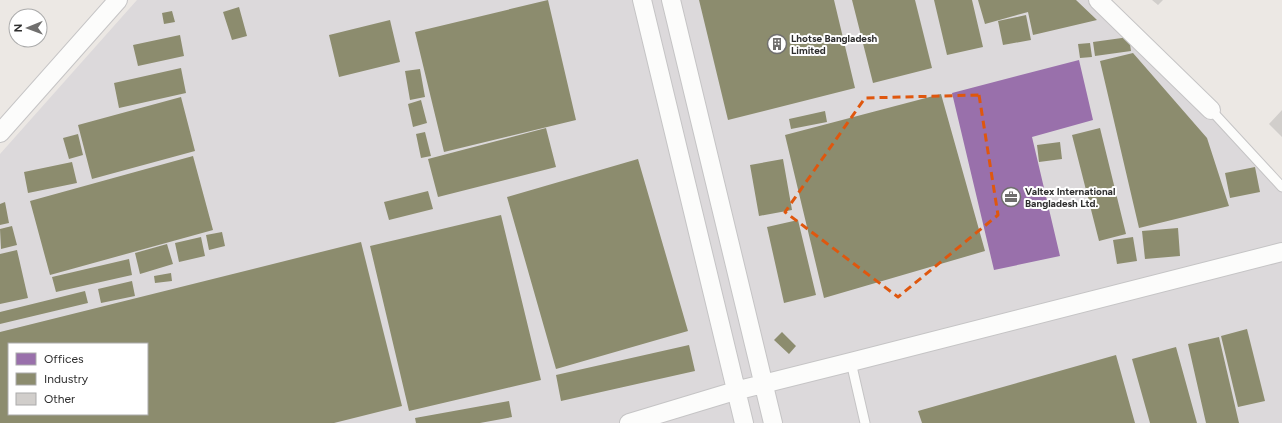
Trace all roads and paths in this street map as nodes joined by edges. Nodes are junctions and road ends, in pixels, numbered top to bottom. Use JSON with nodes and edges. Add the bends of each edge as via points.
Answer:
{"nodes":[{"id":1,"x":118,"y":0,"type":"edge"},
{"id":2,"x":642,"y":0,"type":"edge"},
{"id":3,"x":671,"y":0,"type":"edge"},
{"id":4,"x":1098,"y":0,"type":"edge"},
{"id":5,"x":1211,"y":110,"type":"joint"},
{"id":6,"x":0,"y":133,"type":"edge"},
{"id":7,"x":1282,"y":186,"type":"edge"},
{"id":8,"x":1282,"y":252,"type":"edge"},
{"id":9,"x":851,"y":362,"type":"junction"},
{"id":10,"x":764,"y":384,"type":"junction"},
{"id":11,"x":735,"y":391,"type":"junction"},
{"id":12,"x":629,"y":423,"type":"edge"},
{"id":13,"x":744,"y":423,"type":"edge"},
{"id":14,"x":773,"y":423,"type":"edge"},
{"id":15,"x":865,"y":423,"type":"edge"}],
"edges":[{"from":1,"to":6,"type":"street"},
{"from":2,"to":11,"type":"street"},
{"from":3,"to":10,"type":"street"},
{"from":4,"to":5,"type":"street"},
{"from":5,"to":7,"type":"lane"},
{"from":8,"to":9,"type":"street"},
{"from":9,"to":10,"type":"street"},
{"from":9,"to":15,"type":"lane"},
{"from":10,"to":11,"type":"street"},
{"from":10,"to":14,"type":"street"},
{"from":11,"to":12,"type":"street"},
{"from":11,"to":13,"type":"street"}]}
